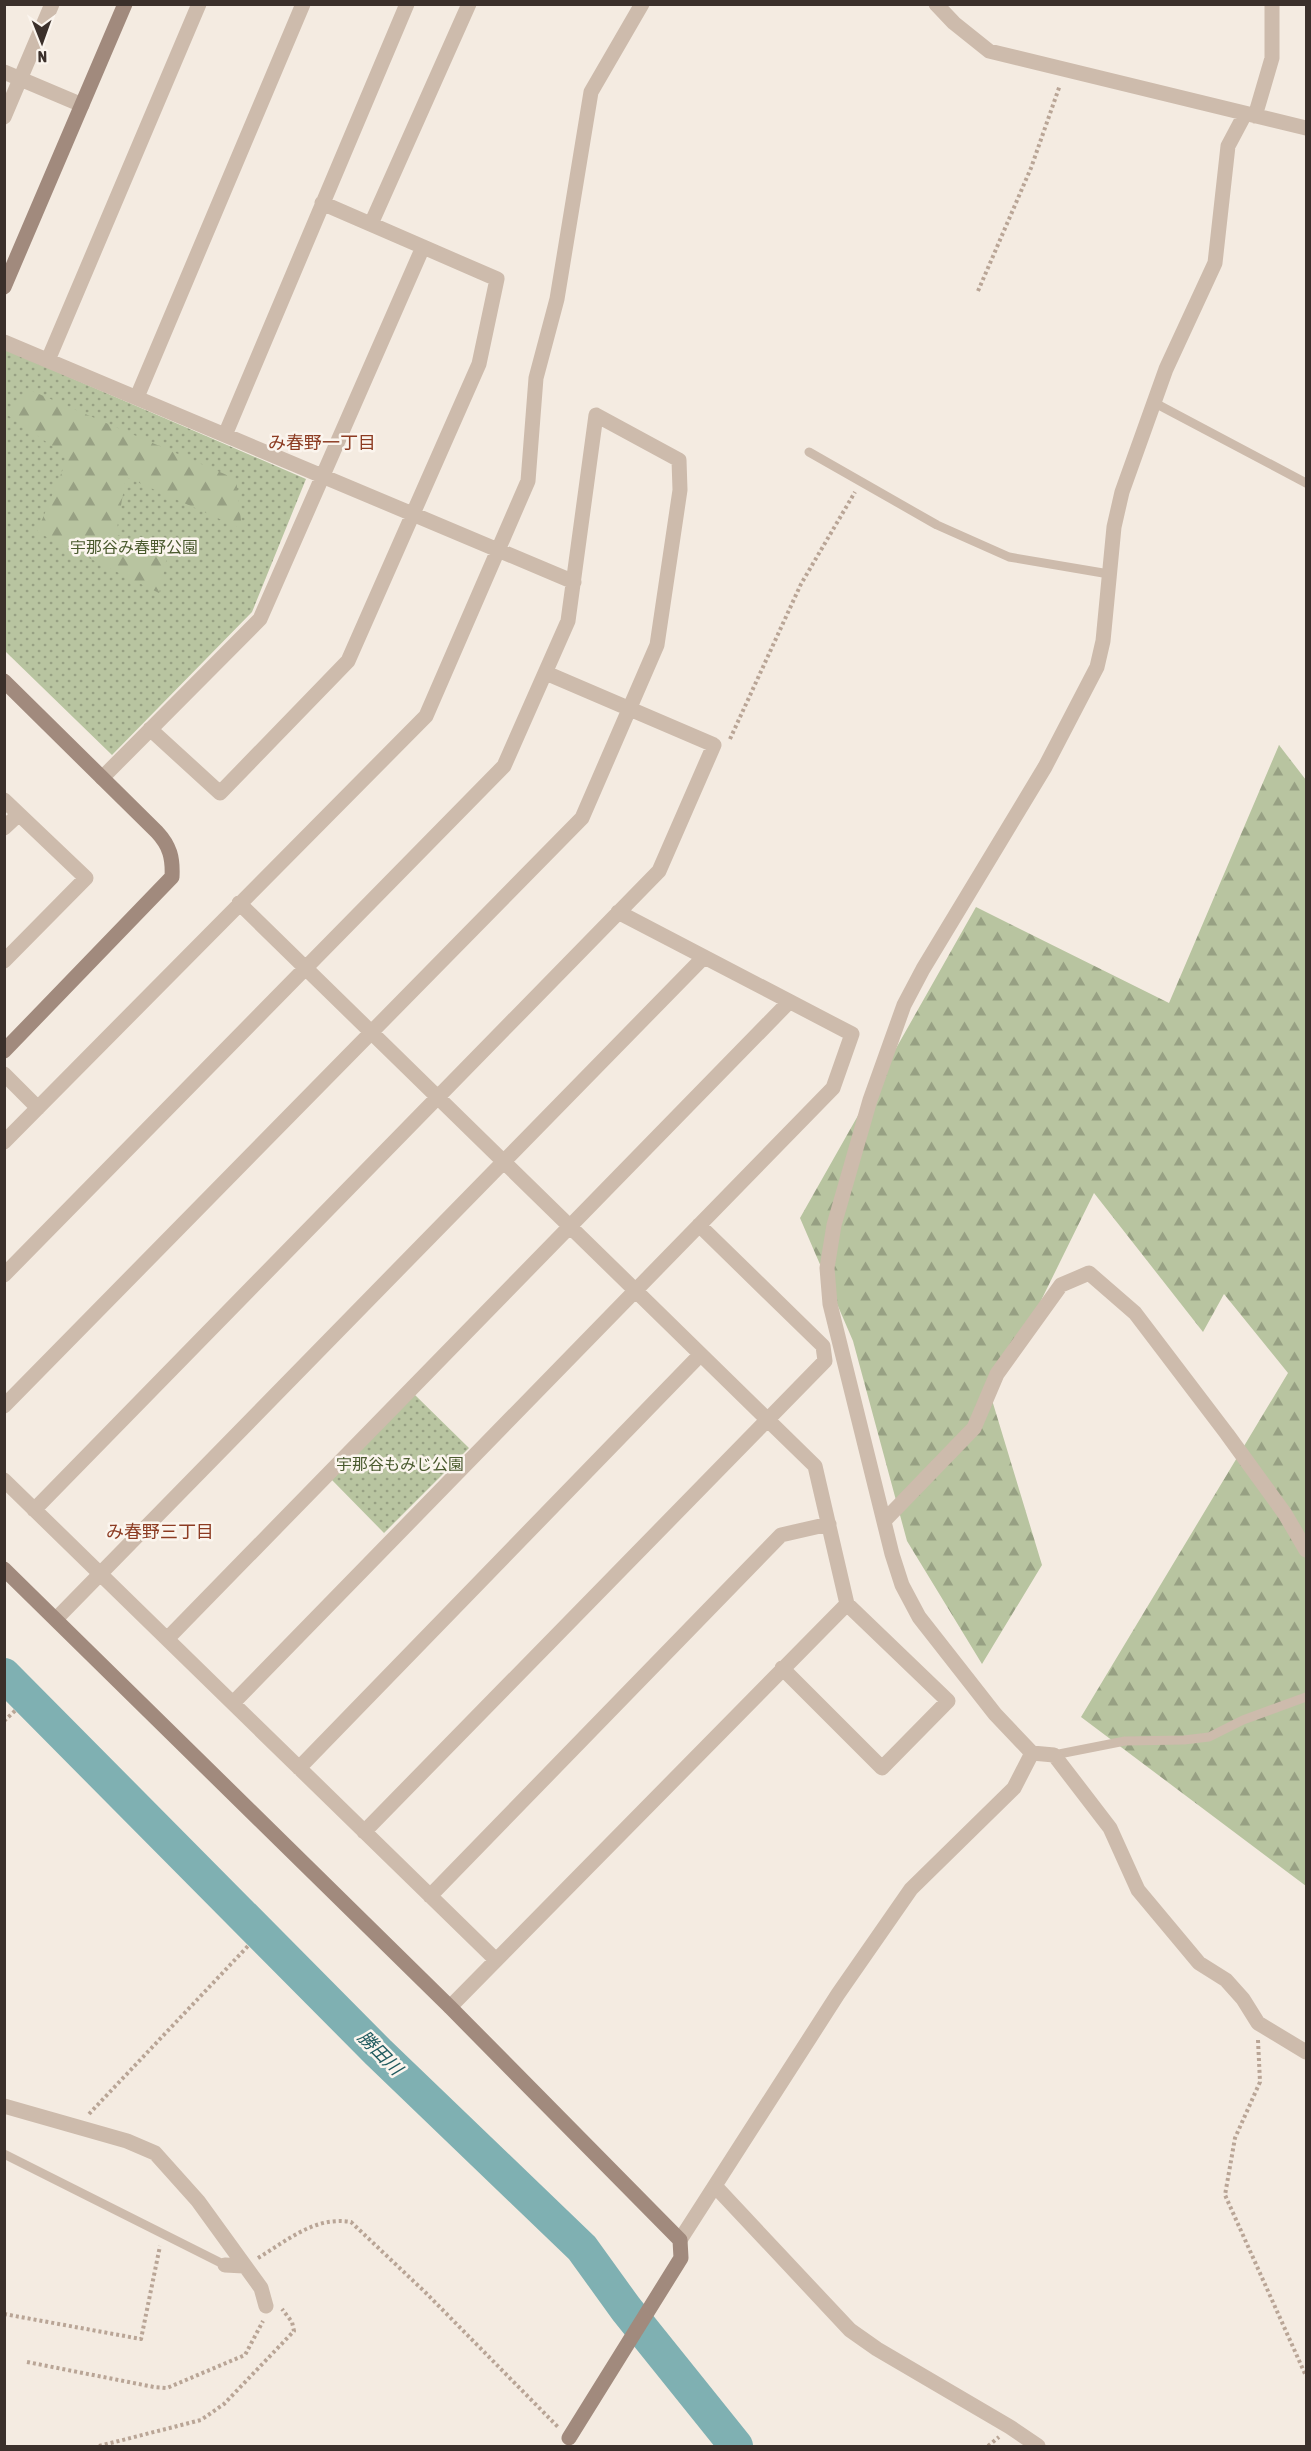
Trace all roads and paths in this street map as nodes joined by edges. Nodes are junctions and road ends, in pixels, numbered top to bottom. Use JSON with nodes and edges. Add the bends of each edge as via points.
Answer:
{"nodes":[{"id":1,"x":52,"y":4,"type":"edge"},
{"id":2,"x":125,"y":4,"type":"edge"},
{"id":3,"x":199,"y":4,"type":"edge"},
{"id":4,"x":303,"y":4,"type":"edge"},
{"id":5,"x":407,"y":4,"type":"edge"},
{"id":6,"x":469,"y":4,"type":"edge"},
{"id":7,"x":642,"y":4,"type":"edge"},
{"id":8,"x":936,"y":4,"type":"edge"},
{"id":9,"x":1272,"y":4,"type":"edge"},
{"id":10,"x":1065,"y":71,"type":"junction"},
{"id":11,"x":4,"y":72,"type":"edge"},
{"id":12,"x":21,"y":79,"type":"junction"},
{"id":13,"x":82,"y":105,"type":"junction"},
{"id":14,"x":1250,"y":115,"type":"junction"},
{"id":15,"x":4,"y":117,"type":"edge"},
{"id":16,"x":1306,"y":128,"type":"edge"},
{"id":17,"x":322,"y":203,"type":"junction"},
{"id":18,"x":371,"y":224,"type":"junction"},
{"id":19,"x":423,"y":247,"type":"junction"},
{"id":20,"x":4,"y":287,"type":"edge"},
{"id":21,"x":978,"y":291,"type":"dead end"},
{"id":22,"x":4,"y":342,"type":"edge"},
{"id":23,"x":48,"y":360,"type":"junction"},
{"id":24,"x":137,"y":397,"type":"junction"},
{"id":25,"x":1153,"y":402,"type":"junction"},
{"id":26,"x":225,"y":435,"type":"junction"},
{"id":27,"x":809,"y":452,"type":"dead end"},
{"id":28,"x":322,"y":475,"type":"junction"},
{"id":29,"x":862,"y":482,"type":"junction"},
{"id":30,"x":1306,"y":483,"type":"edge"},
{"id":31,"x":412,"y":513,"type":"junction"},
{"id":32,"x":497,"y":550,"type":"junction"},
{"id":33,"x":1109,"y":574,"type":"junction"},
{"id":34,"x":574,"y":582,"type":"junction"},
{"id":35,"x":546,"y":673,"type":"junction"},
{"id":36,"x":7,"y":689,"type":"edge"},
{"id":37,"x":630,"y":709,"type":"junction"},
{"id":38,"x":150,"y":729,"type":"junction"},
{"id":39,"x":714,"y":745,"type":"junction"},
{"id":40,"x":102,"y":778,"type":"junction"},
{"id":41,"x":4,"y":800,"type":"edge"},
{"id":42,"x":19,"y":814,"type":"junction"},
{"id":43,"x":4,"y":828,"type":"edge"},
{"id":44,"x":239,"y":903,"type":"junction"},
{"id":45,"x":618,"y":912,"type":"junction"},
{"id":46,"x":703,"y":958,"type":"junction"},
{"id":47,"x":4,"y":960,"type":"edge"},
{"id":48,"x":305,"y":968,"type":"junction"},
{"id":49,"x":789,"y":1002,"type":"junction"},
{"id":50,"x":371,"y":1033,"type":"junction"},
{"id":51,"x":4,"y":1051,"type":"edge"},
{"id":52,"x":4,"y":1074,"type":"edge"},
{"id":53,"x":437,"y":1098,"type":"junction"},
{"id":54,"x":38,"y":1108,"type":"junction"},
{"id":55,"x":4,"y":1142,"type":"edge"},
{"id":56,"x":503,"y":1162,"type":"junction"},
{"id":57,"x":699,"y":1225,"type":"junction"},
{"id":58,"x":569,"y":1226,"type":"junction"},
{"id":59,"x":4,"y":1275,"type":"edge"},
{"id":60,"x":634,"y":1291,"type":"junction"},
{"id":61,"x":700,"y":1355,"type":"junction"},
{"id":62,"x":4,"y":1406,"type":"edge"},
{"id":63,"x":767,"y":1420,"type":"junction"},
{"id":64,"x":4,"y":1480,"type":"edge"},
{"id":65,"x":34,"y":1510,"type":"junction"},
{"id":66,"x":884,"y":1521,"type":"junction"},
{"id":67,"x":829,"y":1524,"type":"junction"},
{"id":68,"x":1306,"y":1550,"type":"edge"},
{"id":69,"x":4,"y":1569,"type":"edge"},
{"id":70,"x":100,"y":1573,"type":"junction"},
{"id":71,"x":848,"y":1604,"type":"junction"},
{"id":72,"x":56,"y":1619,"type":"junction"},
{"id":73,"x":167,"y":1639,"type":"junction"},
{"id":74,"x":783,"y":1668,"type":"junction"},
{"id":75,"x":1306,"y":1697,"type":"edge"},
{"id":76,"x":233,"y":1703,"type":"junction"},
{"id":77,"x":17,"y":1709,"type":"dead end"},
{"id":78,"x":4,"y":1721,"type":"edge"},
{"id":79,"x":1032,"y":1753,"type":"junction"},
{"id":80,"x":1054,"y":1755,"type":"junction"},
{"id":81,"x":299,"y":1768,"type":"junction"},
{"id":82,"x":364,"y":1832,"type":"junction"},
{"id":83,"x":430,"y":1896,"type":"junction"},
{"id":84,"x":248,"y":1946,"type":"dead end"},
{"id":85,"x":496,"y":1960,"type":"junction"},
{"id":86,"x":450,"y":2007,"type":"junction"},
{"id":87,"x":1258,"y":2023,"type":"junction"},
{"id":88,"x":1306,"y":2052,"type":"edge"},
{"id":89,"x":4,"y":2106,"type":"edge"},
{"id":90,"x":78,"y":2126,"type":"junction"},
{"id":91,"x":4,"y":2154,"type":"edge"},
{"id":92,"x":715,"y":2186,"type":"junction"},
{"id":93,"x":162,"y":2234,"type":"junction"},
{"id":94,"x":680,"y":2240,"type":"junction"},
{"id":95,"x":225,"y":2265,"type":"joint"},
{"id":96,"x":244,"y":2266,"type":"junction"},
{"id":97,"x":264,"y":2300,"type":"junction"},
{"id":98,"x":4,"y":2314,"type":"edge"},
{"id":99,"x":27,"y":2362,"type":"dead end"},
{"id":100,"x":1306,"y":2376,"type":"edge"},
{"id":101,"x":567,"y":2442,"type":"edge"},
{"id":102,"x":99,"y":2446,"type":"edge"},
{"id":103,"x":1038,"y":2446,"type":"edge"}],
"edges":[{"from":1,"to":12,"type":"street"},
{"from":2,"to":13,"type":"street"},
{"from":3,"to":23,"type":"street"},
{"from":4,"to":24,"type":"street"},
{"from":5,"to":17,"type":"street"},
{"from":6,"to":18,"type":"street"},
{"from":7,"to":32,"type":"street","via":[[591,92],[558,299],[536,378],[528,481]]},
{"from":8,"to":10,"type":"street","via":[[988,51]]},
{"from":9,"to":14,"type":"street","via":[[1272,58]]},
{"from":10,"to":14,"type":"street"},
{"from":10,"to":21,"type":"path","via":[[1031,168]]},
{"from":11,"to":12,"type":"street"},
{"from":12,"to":13,"type":"street"},
{"from":12,"to":15,"type":"street"},
{"from":13,"to":20,"type":"street"},
{"from":14,"to":16,"type":"street"},
{"from":14,"to":25,"type":"street","via":[[1228,146],[1215,263]]},
{"from":17,"to":18,"type":"street"},
{"from":17,"to":26,"type":"street"},
{"from":18,"to":19,"type":"street"},
{"from":19,"to":28,"type":"street"},
{"from":19,"to":31,"type":"street","via":[[497,279],[479,364]]},
{"from":22,"to":23,"type":"street"},
{"from":23,"to":24,"type":"street"},
{"from":24,"to":26,"type":"street"},
{"from":25,"to":30,"type":"lane"},
{"from":25,"to":33,"type":"street","via":[[1122,492]]},
{"from":26,"to":28,"type":"street"},
{"from":27,"to":29,"type":"lane"},
{"from":28,"to":31,"type":"street"},
{"from":28,"to":38,"type":"street","via":[[260,619]]},
{"from":29,"to":33,"type":"lane","via":[[937,525],[1009,557]]},
{"from":29,"to":39,"type":"path","via":[[801,584],[725,748]]},
{"from":31,"to":32,"type":"street"},
{"from":31,"to":38,"type":"street","via":[[348,661],[220,793]]},
{"from":32,"to":34,"type":"street"},
{"from":32,"to":44,"type":"street","via":[[426,716]]},
{"from":33,"to":66,"type":"street","via":[[1097,668],[1045,767],[904,1005],[870,1100],[834,1225],[827,1268],[830,1304]]},
{"from":34,"to":35,"type":"street","via":[[568,621]]},
{"from":34,"to":37,"type":"street","via":[[596,415],[679,460],[680,490],[657,645]]},
{"from":35,"to":37,"type":"street"},
{"from":35,"to":48,"type":"street","via":[[504,766]]},
{"from":36,"to":40,"type":"street"},
{"from":37,"to":39,"type":"street"},
{"from":37,"to":50,"type":"street","via":[[582,818]]},
{"from":38,"to":40,"type":"street"},
{"from":39,"to":45,"type":"street","via":[[659,871]]},
{"from":40,"to":51,"type":"street","via":[[168,844],[172,877]]},
{"from":41,"to":42,"type":"street"},
{"from":42,"to":43,"type":"street"},
{"from":42,"to":47,"type":"street","via":[[86,878]]},
{"from":44,"to":48,"type":"street"},
{"from":44,"to":54,"type":"street"},
{"from":45,"to":46,"type":"street"},
{"from":45,"to":53,"type":"street"},
{"from":46,"to":49,"type":"street"},
{"from":46,"to":56,"type":"street"},
{"from":48,"to":50,"type":"street"},
{"from":48,"to":59,"type":"street"},
{"from":49,"to":57,"type":"street","via":[[852,1034],[833,1088]]},
{"from":49,"to":58,"type":"street"},
{"from":50,"to":53,"type":"street"},
{"from":50,"to":62,"type":"street"},
{"from":52,"to":54,"type":"street"},
{"from":53,"to":56,"type":"street"},
{"from":53,"to":65,"type":"street"},
{"from":54,"to":55,"type":"street"},
{"from":56,"to":58,"type":"street"},
{"from":56,"to":70,"type":"street"},
{"from":57,"to":60,"type":"street"},
{"from":57,"to":63,"type":"street","via":[[823,1346],[825,1360]]},
{"from":58,"to":60,"type":"street"},
{"from":58,"to":73,"type":"street"},
{"from":60,"to":61,"type":"street"},
{"from":60,"to":76,"type":"street"},
{"from":61,"to":63,"type":"street"},
{"from":61,"to":81,"type":"street"},
{"from":63,"to":67,"type":"street","via":[[815,1466]]},
{"from":63,"to":82,"type":"street"},
{"from":64,"to":65,"type":"street"},
{"from":65,"to":70,"type":"street"},
{"from":66,"to":68,"type":"street","via":[[974,1428],[997,1374],[1061,1285],[1089,1273],[1135,1313],[1285,1514]]},
{"from":66,"to":79,"type":"street","via":[[902,1585],[920,1617],[995,1714]]},
{"from":67,"to":71,"type":"street"},
{"from":67,"to":83,"type":"street","via":[[782,1535]]},
{"from":69,"to":72,"type":"street"},
{"from":70,"to":72,"type":"street"},
{"from":70,"to":73,"type":"street"},
{"from":71,"to":74,"type":"street"},
{"from":71,"to":74,"type":"street","via":[[948,1701],[882,1768]]},
{"from":72,"to":86,"type":"street"},
{"from":73,"to":76,"type":"street"},
{"from":74,"to":85,"type":"street"},
{"from":75,"to":80,"type":"lane","via":[[1209,1737],[1125,1741]]},
{"from":76,"to":81,"type":"street"},
{"from":77,"to":78,"type":"path"},
{"from":79,"to":80,"type":"street"},
{"from":79,"to":92,"type":"street","via":[[1014,1788],[911,1890],[838,1994]]},
{"from":80,"to":87,"type":"street","via":[[1110,1828],[1138,1890],[1199,1963],[1226,1980],[1244,1999]]},
{"from":81,"to":82,"type":"street"},
{"from":82,"to":83,"type":"street"},
{"from":83,"to":85,"type":"street"},
{"from":84,"to":90,"type":"path"},
{"from":85,"to":86,"type":"street"},
{"from":86,"to":94,"type":"street"},
{"from":87,"to":88,"type":"street"},
{"from":87,"to":100,"type":"path","via":[[1260,2082],[1235,2138],[1225,2195]]},
{"from":89,"to":90,"type":"street"},
{"from":90,"to":96,"type":"street","via":[[155,2153],[198,2201]]},
{"from":91,"to":93,"type":"lane"},
{"from":92,"to":94,"type":"street"},
{"from":92,"to":103,"type":"street","via":[[850,2330]]},
{"from":93,"to":95,"type":"lane"},
{"from":93,"to":98,"type":"path","via":[[141,2339]]},
{"from":94,"to":101,"type":"street","via":[[681,2258]]},
{"from":95,"to":96,"type":"street"},
{"from":96,"to":97,"type":"street"},
{"from":96,"to":101,"type":"path","via":[[316,2223],[351,2222],[426,2293]]},
{"from":97,"to":99,"type":"path","via":[[267,2315],[245,2355],[167,2388]]},
{"from":97,"to":102,"type":"path","via":[[287,2313],[294,2331],[224,2404],[201,2420]]}]}
